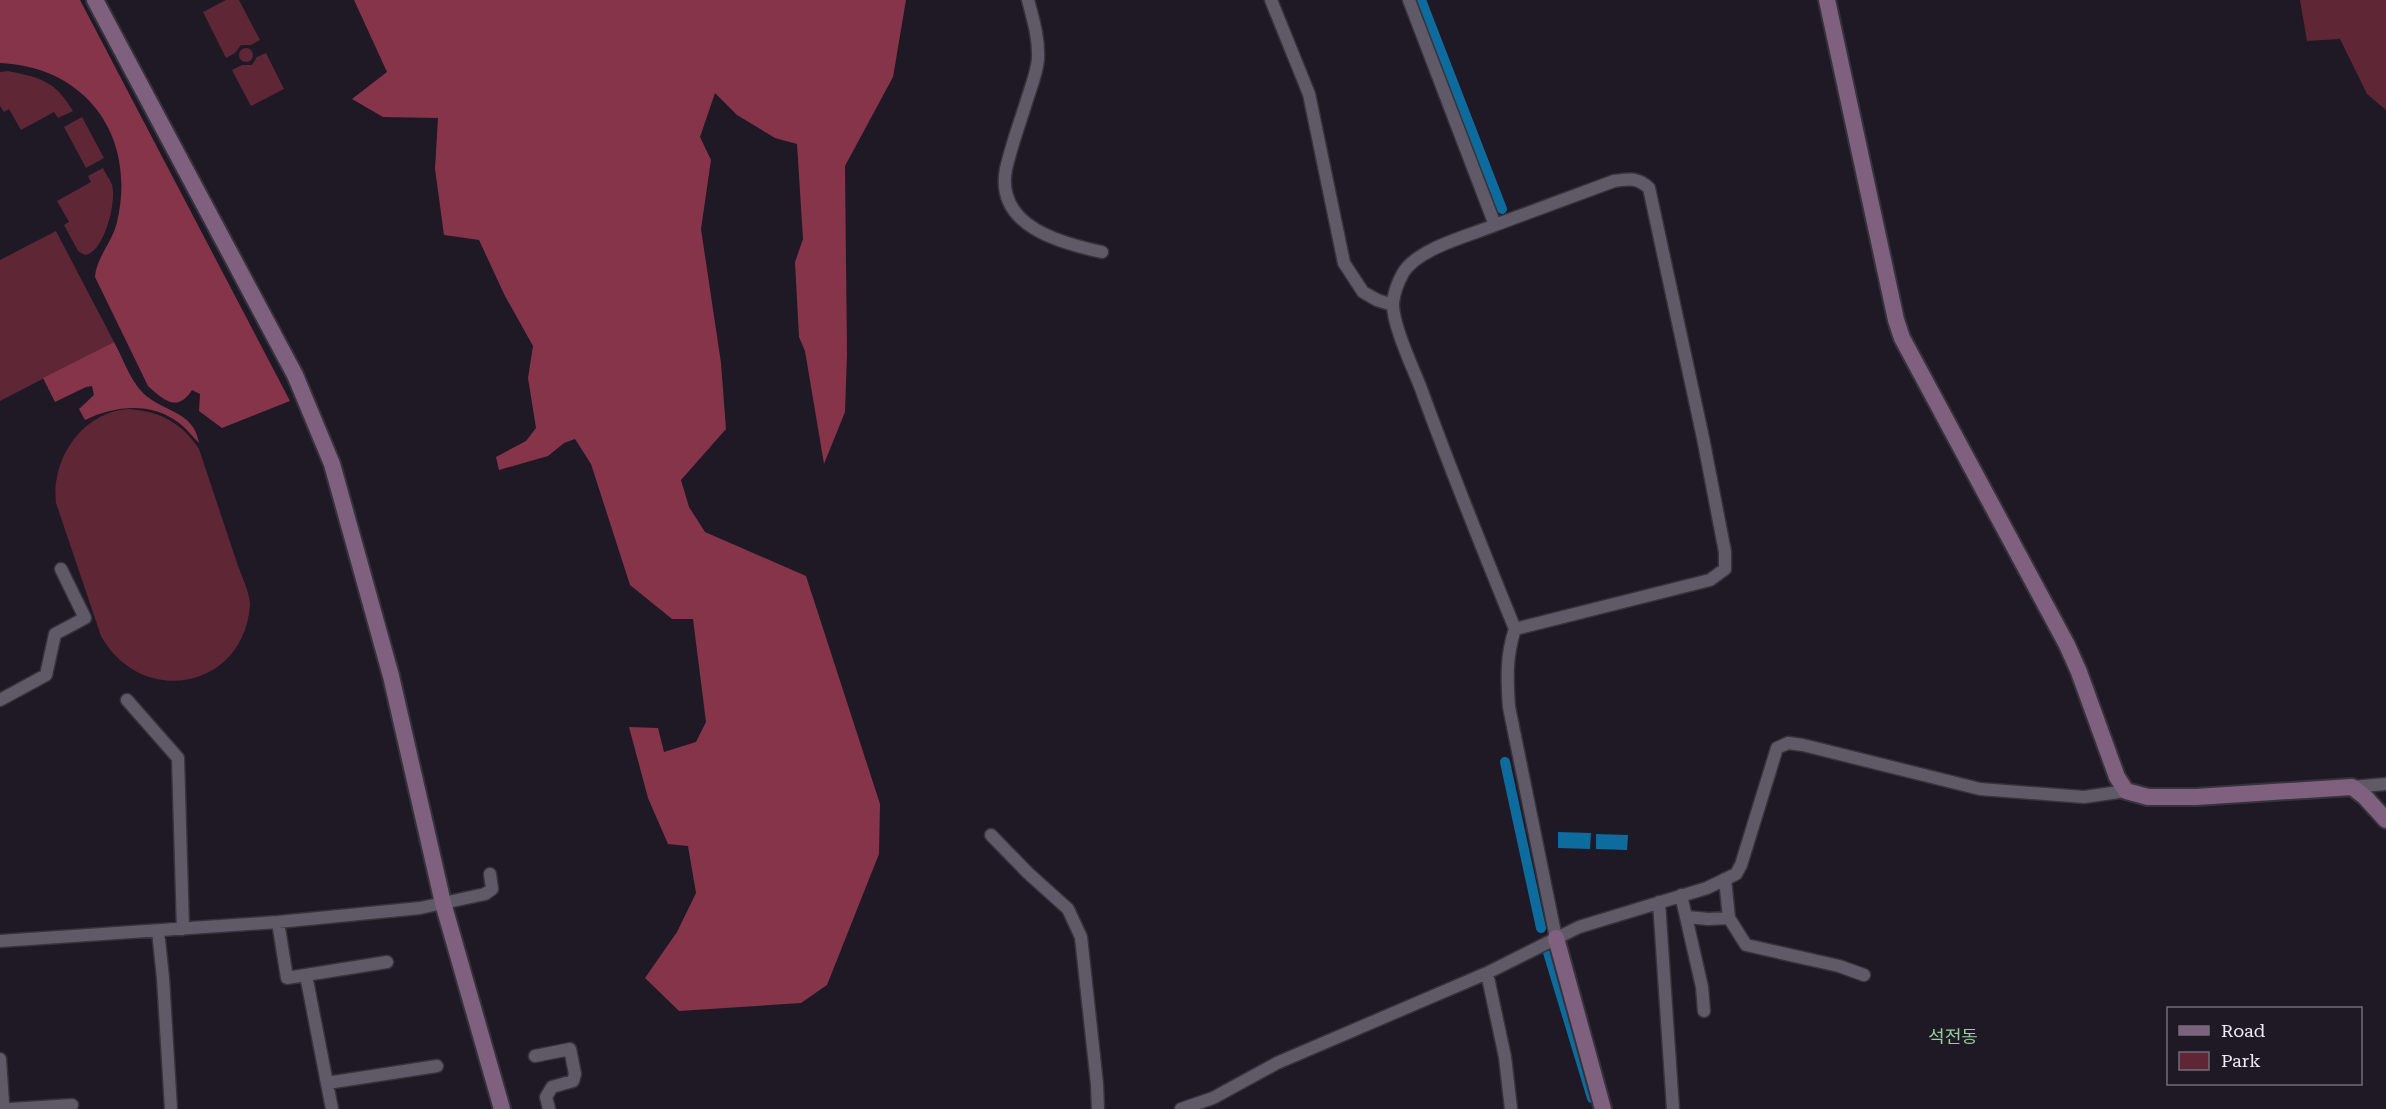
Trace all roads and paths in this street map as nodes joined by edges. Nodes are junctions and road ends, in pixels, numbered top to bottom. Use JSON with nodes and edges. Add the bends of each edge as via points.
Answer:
{"nodes":[{"id":1,"x":95,"y":0,"type":"edge"},
{"id":2,"x":1028,"y":0,"type":"edge"},
{"id":3,"x":1271,"y":0,"type":"edge"},
{"id":4,"x":1409,"y":0,"type":"edge"},
{"id":5,"x":1827,"y":0,"type":"edge"},
{"id":6,"x":1495,"y":225,"type":"junction"},
{"id":7,"x":1102,"y":252,"type":"dead end"},
{"id":8,"x":1393,"y":305,"type":"junction"},
{"id":9,"x":61,"y":569,"type":"dead end"},
{"id":10,"x":1515,"y":629,"type":"junction"},
{"id":11,"x":0,"y":700,"type":"edge"},
{"id":12,"x":127,"y":700,"type":"dead end"},
{"id":13,"x":2386,"y":784,"type":"edge"},
{"id":14,"x":2352,"y":786,"type":"junction"},
{"id":15,"x":2126,"y":791,"type":"junction"},
{"id":16,"x":2386,"y":820,"type":"edge"},
{"id":17,"x":991,"y":835,"type":"dead end"},
{"id":18,"x":490,"y":874,"type":"dead end"},
{"id":19,"x":1725,"y":879,"type":"junction"},
{"id":20,"x":1681,"y":895,"type":"junction"},
{"id":21,"x":1659,"y":902,"type":"junction"},
{"id":22,"x":443,"y":903,"type":"junction"},
{"id":23,"x":1687,"y":917,"type":"junction"},
{"id":24,"x":1729,"y":918,"type":"junction"},
{"id":25,"x":278,"y":922,"type":"junction"},
{"id":26,"x":183,"y":929,"type":"junction"},
{"id":27,"x":158,"y":931,"type":"junction"},
{"id":28,"x":1556,"y":938,"type":"junction"},
{"id":29,"x":0,"y":941,"type":"edge"},
{"id":30,"x":387,"y":962,"type":"dead end"},
{"id":31,"x":1486,"y":973,"type":"junction"},
{"id":32,"x":306,"y":975,"type":"junction"},
{"id":33,"x":1864,"y":975,"type":"dead end"},
{"id":34,"x":1704,"y":1011,"type":"dead end"},
{"id":35,"x":535,"y":1056,"type":"dead end"},
{"id":36,"x":0,"y":1059,"type":"edge"},
{"id":37,"x":437,"y":1066,"type":"dead end"},
{"id":38,"x":327,"y":1083,"type":"junction"},
{"id":39,"x":72,"y":1105,"type":"dead end"},
{"id":40,"x":10,"y":1109,"type":"edge"},
{"id":41,"x":171,"y":1109,"type":"edge"},
{"id":42,"x":332,"y":1109,"type":"edge"},
{"id":43,"x":502,"y":1109,"type":"edge"},
{"id":44,"x":549,"y":1109,"type":"edge"},
{"id":45,"x":1098,"y":1109,"type":"edge"},
{"id":46,"x":1181,"y":1109,"type":"edge"},
{"id":47,"x":1511,"y":1109,"type":"edge"},
{"id":48,"x":1603,"y":1109,"type":"edge"},
{"id":49,"x":1673,"y":1109,"type":"edge"}],
"edges":[{"from":1,"to":22,"type":"street","via":[[295,375],[332,464],[391,676]]},
{"from":2,"to":7,"type":"street","via":[[1038,61],[1006,171],[1009,202],[1022,220],[1045,235]]},
{"from":3,"to":8,"type":"street","via":[[1309,94],[1344,263],[1363,292]]},
{"from":4,"to":6,"type":"street"},
{"from":5,"to":15,"type":"street","via":[[1902,338],[2067,645],[2117,777]]},
{"from":6,"to":8,"type":"street","via":[[1423,254],[1402,275]]},
{"from":6,"to":10,"type":"street","via":[[1614,181],[1633,179],[1649,188],[1725,552],[1725,568],[1710,580]]},
{"from":8,"to":10,"type":"street","via":[[1399,331]]},
{"from":9,"to":11,"type":"street","via":[[85,618],[55,634],[46,675]]},
{"from":10,"to":28,"type":"street","via":[[1506,672],[1509,706]]},
{"from":12,"to":26,"type":"street","via":[[178,758]]},
{"from":13,"to":14,"type":"street"},
{"from":14,"to":15,"type":"street","via":[[2196,797],[2148,797]]},
{"from":14,"to":16,"type":"street"},
{"from":15,"to":19,"type":"street","via":[[2084,797],[1980,789],[1788,743],[1777,748],[1742,865],[1736,874]]},
{"from":17,"to":45,"type":"street","via":[[1068,909],[1082,937]]},
{"from":18,"to":22,"type":"street","via":[[492,889],[485,894]]},
{"from":19,"to":20,"type":"street"},
{"from":19,"to":24,"type":"street"},
{"from":20,"to":21,"type":"street"},
{"from":20,"to":23,"type":"street"},
{"from":21,"to":28,"type":"street"},
{"from":21,"to":49,"type":"street"},
{"from":22,"to":25,"type":"street"},
{"from":22,"to":43,"type":"street"},
{"from":23,"to":24,"type":"street"},
{"from":23,"to":34,"type":"street"},
{"from":24,"to":33,"type":"street","via":[[1746,945]]},
{"from":25,"to":26,"type":"street"},
{"from":25,"to":32,"type":"street","via":[[287,978]]},
{"from":26,"to":27,"type":"street"},
{"from":27,"to":29,"type":"street"},
{"from":27,"to":41,"type":"street"},
{"from":28,"to":31,"type":"street"},
{"from":28,"to":48,"type":"street"},
{"from":30,"to":32,"type":"street"},
{"from":31,"to":46,"type":"street"},
{"from":31,"to":47,"type":"street","via":[[1505,1057]]},
{"from":32,"to":38,"type":"street"},
{"from":35,"to":44,"type":"street","via":[[570,1049],[573,1081],[552,1087],[546,1097]]},
{"from":36,"to":40,"type":"street","via":[[3,1103]]},
{"from":37,"to":38,"type":"street"},
{"from":38,"to":42,"type":"street"},
{"from":39,"to":40,"type":"street"}]}
